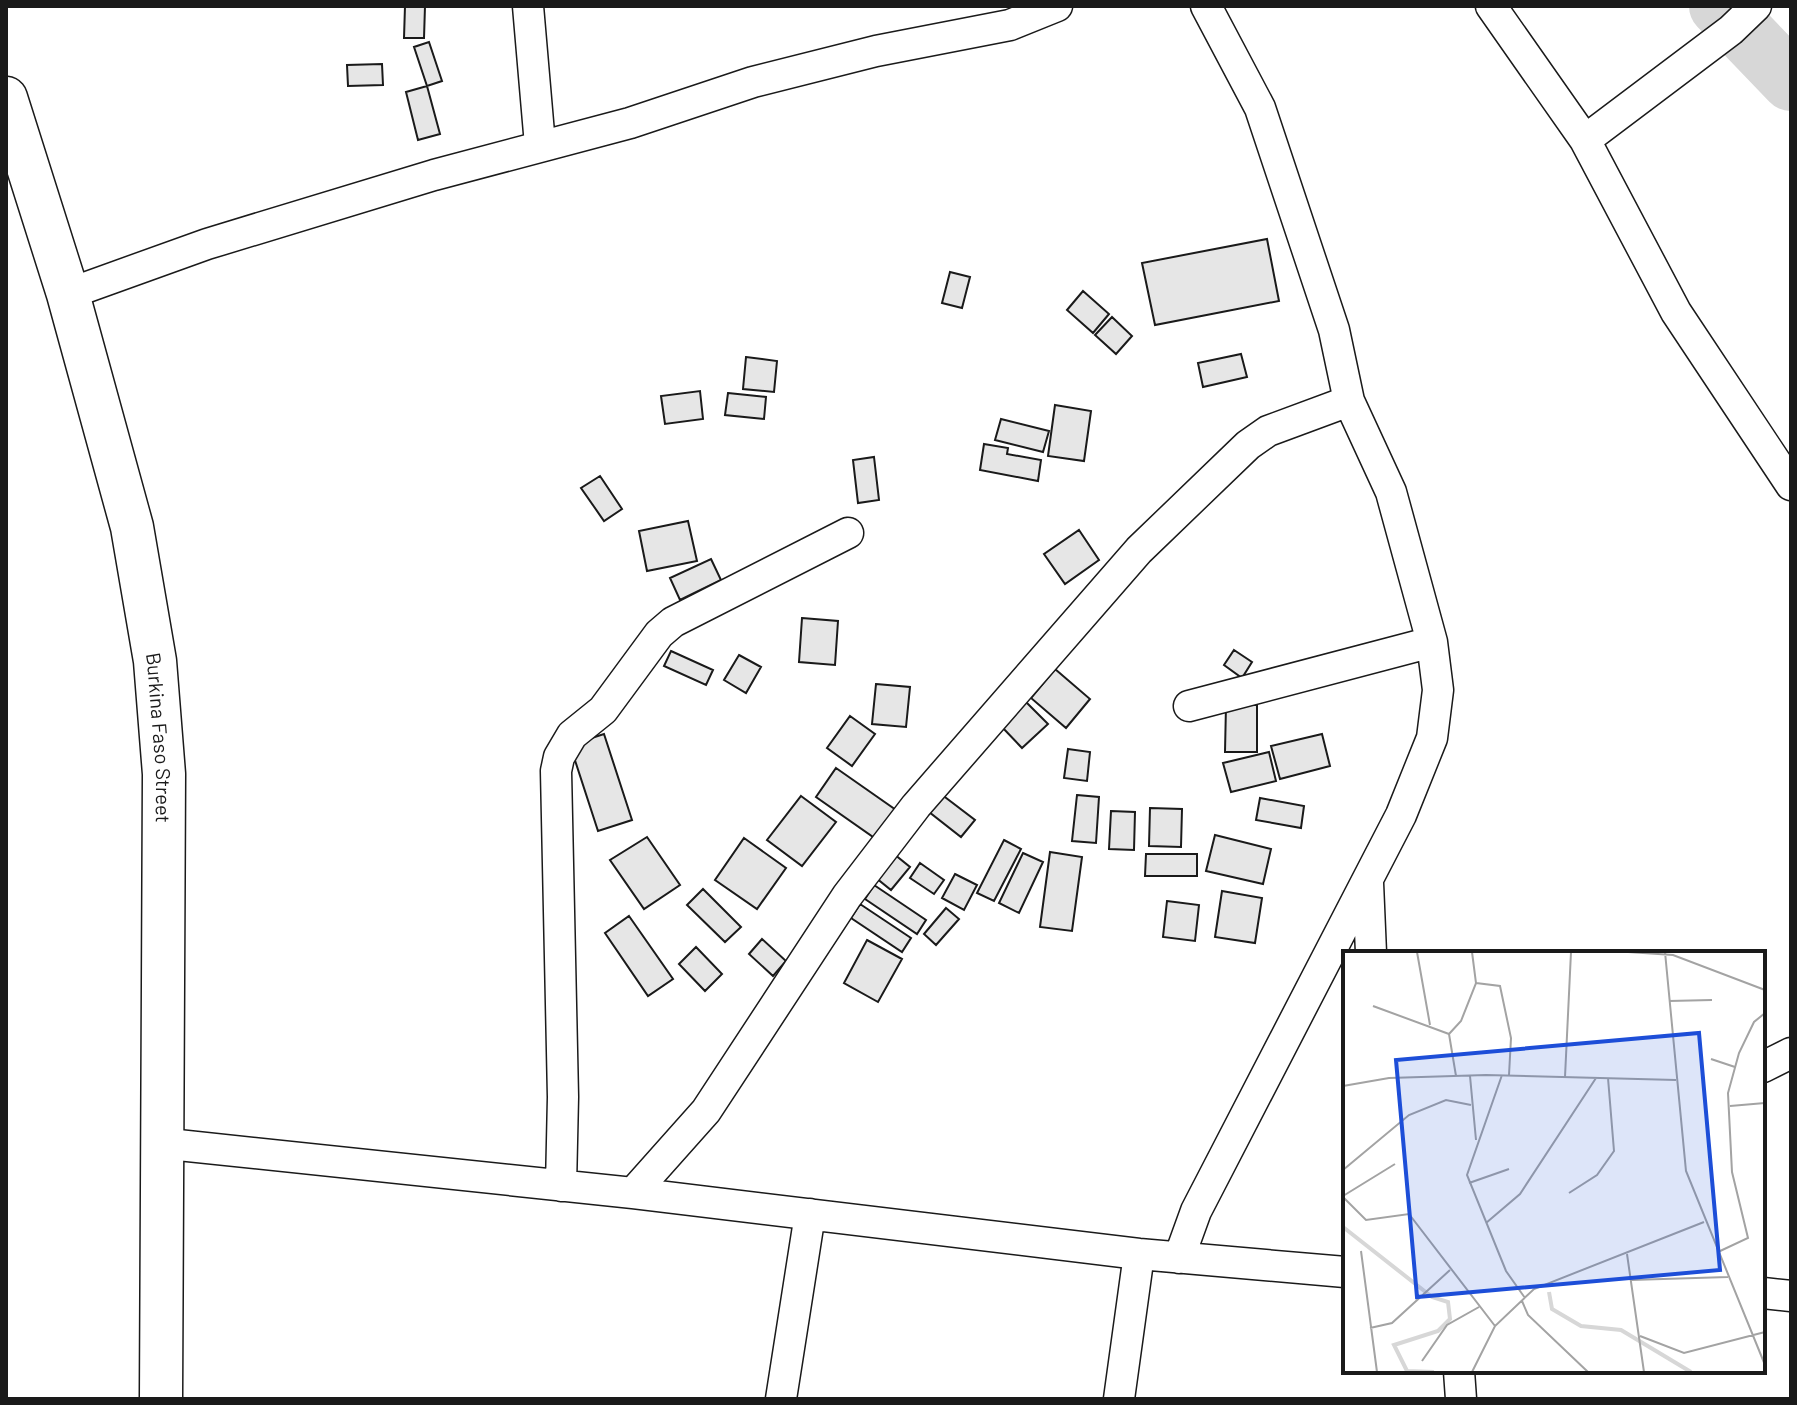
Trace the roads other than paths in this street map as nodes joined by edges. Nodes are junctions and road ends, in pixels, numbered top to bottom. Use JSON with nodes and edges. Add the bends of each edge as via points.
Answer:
{"nodes":[{"id":1,"x":528,"y":6,"type":"edge"},
{"id":2,"x":1206,"y":6,"type":"edge"},
{"id":3,"x":1491,"y":6,"type":"edge"},
{"id":4,"x":1755,"y":7,"type":"edge"},
{"id":5,"x":1034,"y":16,"type":"edge"},
{"id":6,"x":7,"y":105,"type":"edge"},
{"id":7,"x":1585,"y":140,"type":"junction"},
{"id":8,"x":540,"y":145,"type":"junction"},
{"id":9,"x":68,"y":294,"type":"junction"},
{"id":10,"x":1349,"y":401,"type":"junction"},
{"id":11,"x":1791,"y":485,"type":"edge"},
{"id":12,"x":848,"y":533,"type":"dead end"},
{"id":13,"x":1432,"y":642,"type":"junction"},
{"id":14,"x":1189,"y":706,"type":"dead end"},
{"id":15,"x":1368,"y":882,"type":"junction"},
{"id":16,"x":1371,"y":951,"type":"edge"},
{"id":17,"x":1791,"y":1053,"type":"edge"},
{"id":18,"x":1765,"y":1066,"type":"edge"},
{"id":19,"x":159,"y":1143,"type":"junction"},
{"id":20,"x":561,"y":1186,"type":"junction"},
{"id":21,"x":633,"y":1193,"type":"junction"},
{"id":22,"x":810,"y":1214,"type":"junction"},
{"id":23,"x":1139,"y":1254,"type":"junction"},
{"id":24,"x":1179,"y":1258,"type":"junction"},
{"id":25,"x":1343,"y":1272,"type":"edge"},
{"id":26,"x":1765,"y":1293,"type":"edge"},
{"id":27,"x":1791,"y":1296,"type":"edge"},
{"id":28,"x":1459,"y":1373,"type":"edge"},
{"id":29,"x":161,"y":1399,"type":"edge"},
{"id":30,"x":781,"y":1399,"type":"edge"},
{"id":31,"x":1119,"y":1399,"type":"edge"},
{"id":32,"x":1461,"y":1399,"type":"edge"}],
"edges":[{"from":1,"to":8,"type":"street"},
{"from":2,"to":10,"type":"street","via":[[1260,108],[1334,330]]},
{"from":3,"to":7,"type":"street"},
{"from":4,"to":7,"type":"street"},
{"from":5,"to":8,"type":"street","via":[[753,82],[630,123]]},
{"from":6,"to":9,"type":"main road","name":"Burkina Faso Street"},
{"from":7,"to":11,"type":"street","via":[[1676,312]]},
{"from":8,"to":9,"type":"street","via":[[207,244]]},
{"from":9,"to":19,"type":"main road","name":"Burkina Faso Street","via":[[132,527],[155,661],[164,774]]},
{"from":10,"to":13,"type":"street","via":[[1391,492]]},
{"from":10,"to":21,"type":"street","via":[[1268,431],[1248,445],[1139,550],[916,806],[847,896],[706,1111]]},
{"from":12,"to":20,"type":"street","via":[[673,622],[603,710],[572,735],[559,757]]},
{"from":13,"to":14,"type":"street"},
{"from":13,"to":15,"type":"street","via":[[1438,690],[1432,738]]},
{"from":15,"to":16,"type":"street"},
{"from":15,"to":24,"type":"street","via":[[1240,1122]]},
{"from":17,"to":18,"type":"street"},
{"from":19,"to":20,"type":"street"},
{"from":19,"to":29,"type":"main road","name":"Burkina Faso Street"},
{"from":20,"to":21,"type":"street"},
{"from":21,"to":22,"type":"street"},
{"from":22,"to":23,"type":"street"},
{"from":22,"to":30,"type":"street"},
{"from":23,"to":24,"type":"street"},
{"from":23,"to":31,"type":"street"},
{"from":24,"to":25,"type":"street"},
{"from":26,"to":27,"type":"street"},
{"from":28,"to":32,"type":"street"}]}
